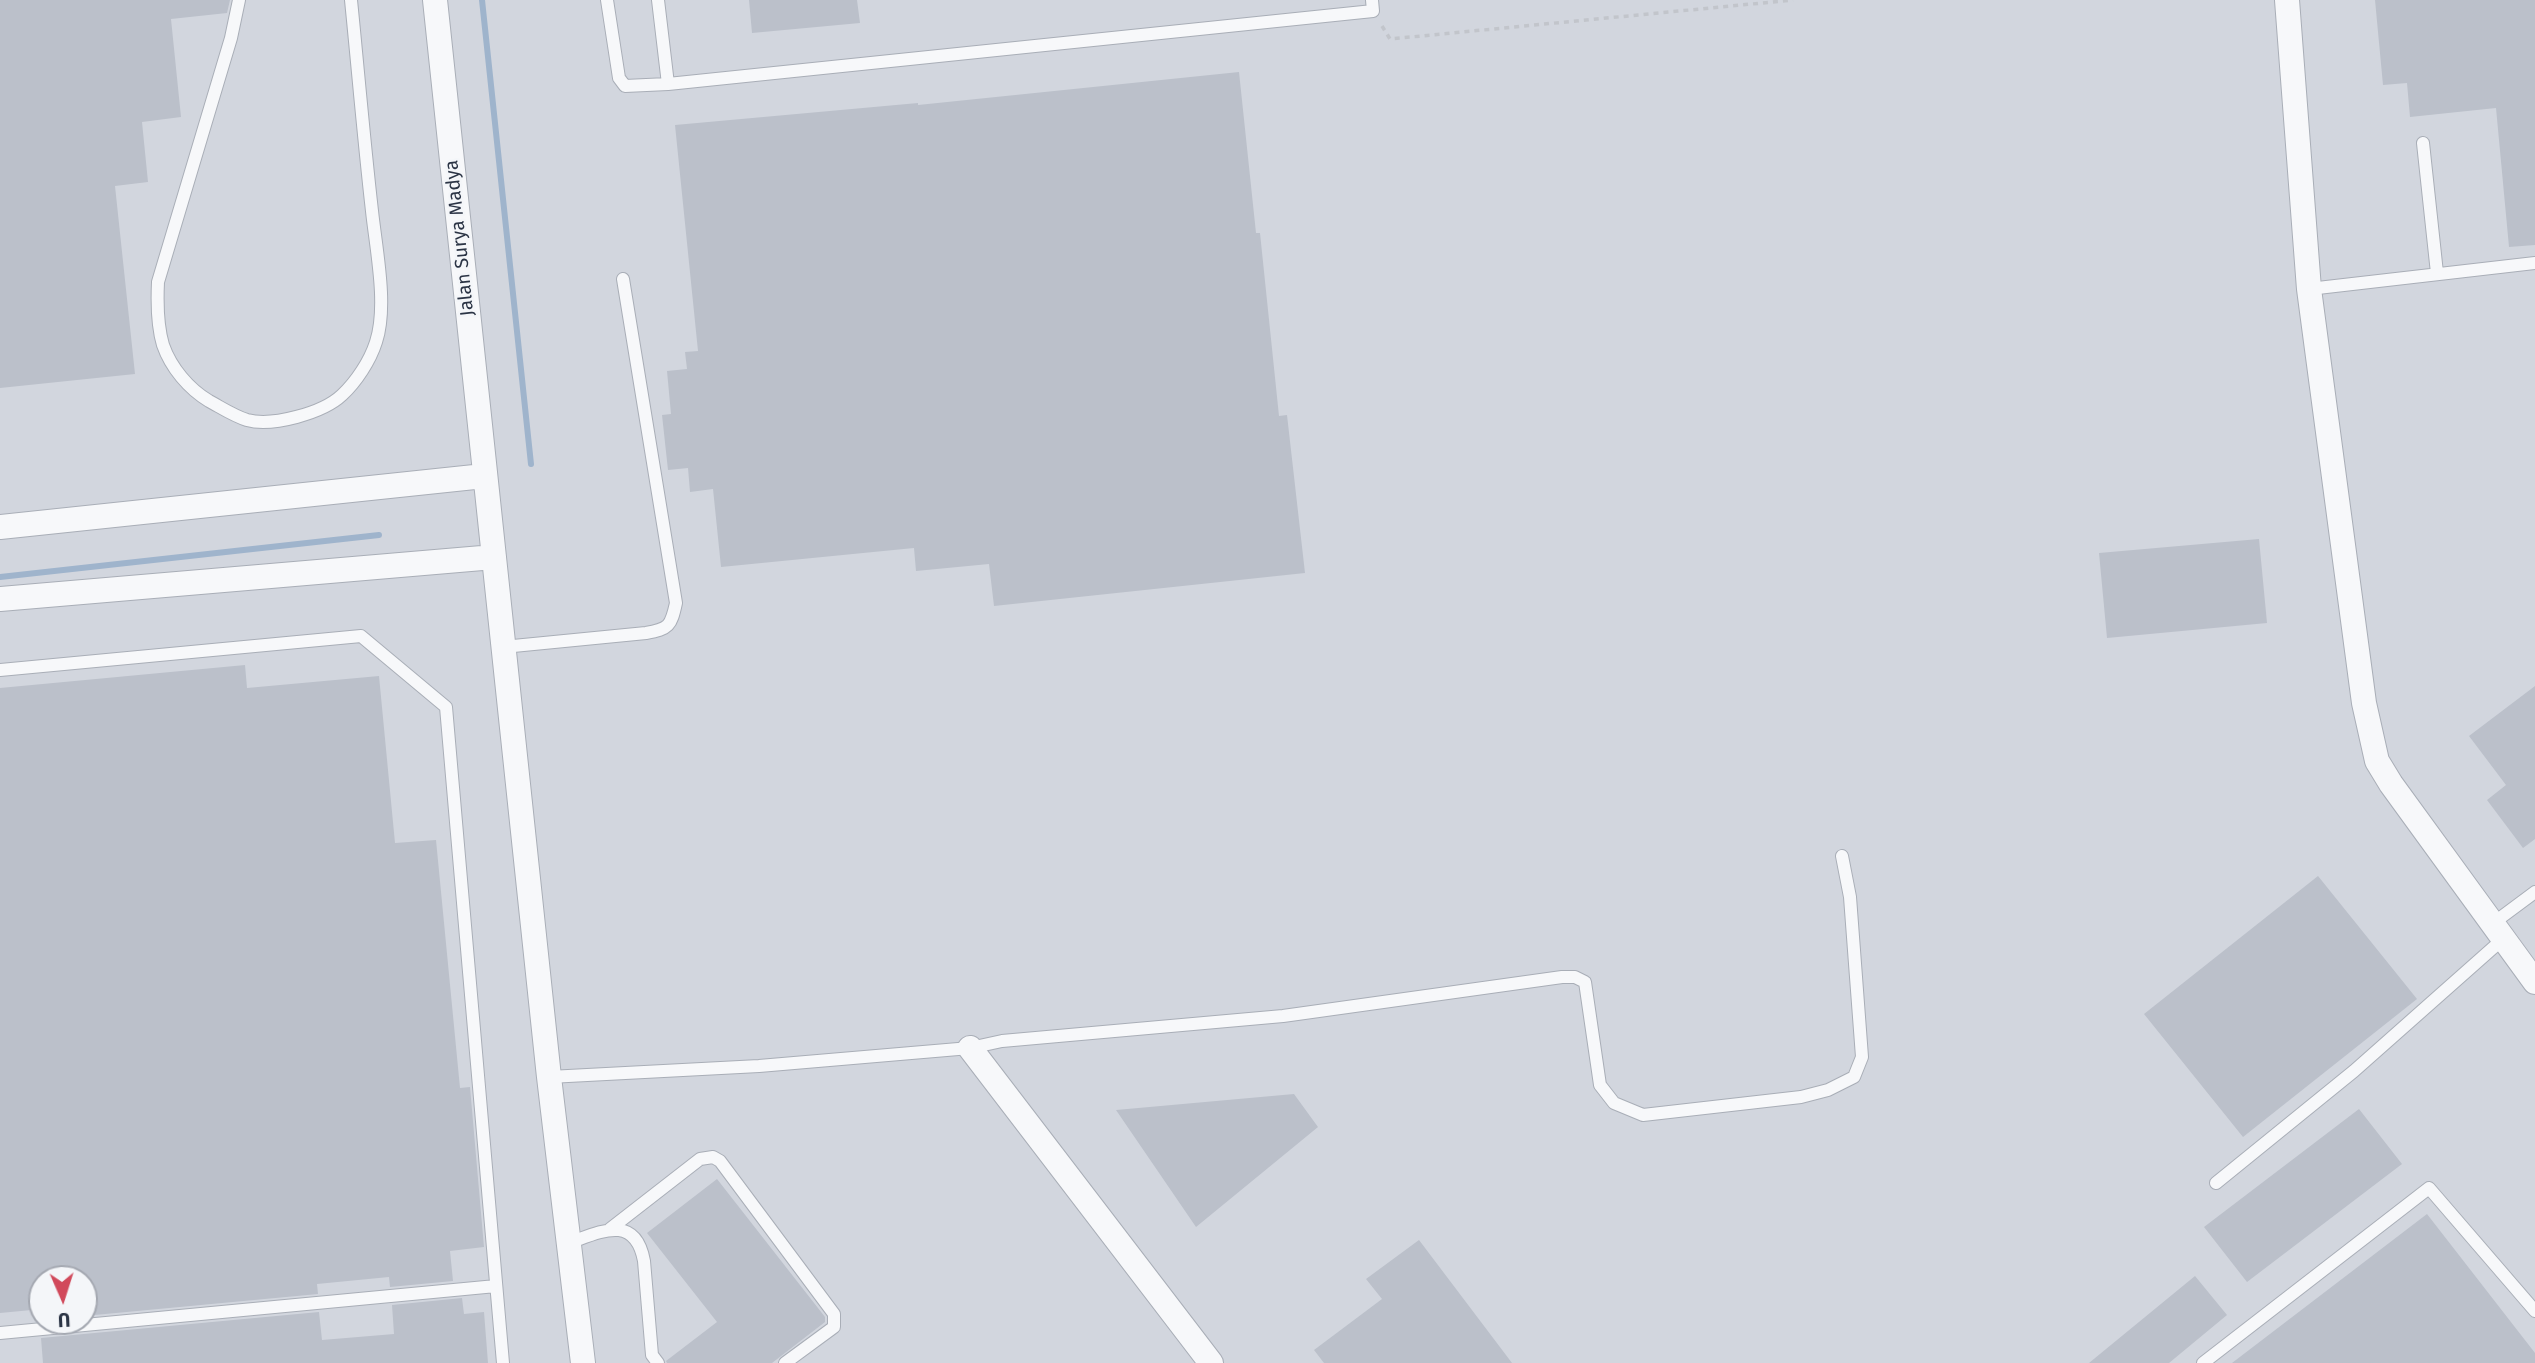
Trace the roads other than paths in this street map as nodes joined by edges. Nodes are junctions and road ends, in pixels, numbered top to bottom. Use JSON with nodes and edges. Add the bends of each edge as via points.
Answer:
{"nodes":[{"id":1,"x":239,"y":0,"type":"edge"},
{"id":2,"x":351,"y":0,"type":"edge"},
{"id":3,"x":435,"y":0,"type":"edge"},
{"id":4,"x":607,"y":0,"type":"edge"},
{"id":5,"x":658,"y":0,"type":"edge"},
{"id":6,"x":2287,"y":0,"type":"edge"},
{"id":7,"x":1372,"y":6,"type":"edge"},
{"id":8,"x":668,"y":84,"type":"junction"},
{"id":9,"x":2423,"y":143,"type":"dead end"},
{"id":10,"x":2535,"y":263,"type":"edge"},
{"id":11,"x":2437,"y":273,"type":"junction"},
{"id":12,"x":623,"y":279,"type":"dead end"},
{"id":13,"x":2309,"y":289,"type":"junction"},
{"id":14,"x":484,"y":476,"type":"junction"},
{"id":15,"x":0,"y":527,"type":"edge"},
{"id":16,"x":494,"y":557,"type":"junction"},
{"id":17,"x":0,"y":599,"type":"edge"},
{"id":18,"x":503,"y":647,"type":"junction"},
{"id":19,"x":0,"y":670,"type":"edge"},
{"id":20,"x":1842,"y":856,"type":"dead end"},
{"id":21,"x":2535,"y":892,"type":"edge"},
{"id":22,"x":2497,"y":931,"type":"junction"},
{"id":23,"x":2535,"y":982,"type":"edge"},
{"id":24,"x":970,"y":1048,"type":"junction"},
{"id":25,"x":549,"y":1077,"type":"junction"},
{"id":26,"x":2216,"y":1183,"type":"dead end"},
{"id":27,"x":610,"y":1229,"type":"junction"},
{"id":28,"x":569,"y":1243,"type":"junction"},
{"id":29,"x":496,"y":1286,"type":"junction"},
{"id":30,"x":2535,"y":1311,"type":"edge"},
{"id":31,"x":0,"y":1333,"type":"edge"},
{"id":32,"x":503,"y":1363,"type":"edge"},
{"id":33,"x":583,"y":1363,"type":"edge"},
{"id":34,"x":658,"y":1363,"type":"edge"},
{"id":35,"x":785,"y":1363,"type":"edge"},
{"id":36,"x":1211,"y":1363,"type":"edge"},
{"id":37,"x":2203,"y":1363,"type":"edge"}],
"edges":[{"from":1,"to":2,"type":"lane","via":[[158,282],[157,307],[163,345],[194,391],[228,412],[250,421],[267,421],[297,419],[340,397],[360,373],[379,332],[379,278]]},
{"from":3,"to":14,"type":"street","name":"Jalan Surya Madya"},
{"from":4,"to":8,"type":"lane","via":[[621,82],[625,86]]},
{"from":5,"to":8,"type":"lane"},
{"from":6,"to":13,"type":"street"},
{"from":7,"to":8,"type":"lane"},
{"from":9,"to":11,"type":"lane"},
{"from":10,"to":11,"type":"lane"},
{"from":11,"to":13,"type":"lane"},
{"from":12,"to":18,"type":"lane","via":[[676,603],[672,620],[663,630],[646,633]]},
{"from":13,"to":22,"type":"street","via":[[2364,703],[2377,761]]},
{"from":14,"to":15,"type":"street"},
{"from":14,"to":16,"type":"street","name":"Jalan Surya Madya"},
{"from":16,"to":17,"type":"street"},
{"from":16,"to":18,"type":"street","name":"Jalan Surya Madya"},
{"from":18,"to":25,"type":"street","name":"Jalan Surya Madya"},
{"from":19,"to":29,"type":"lane","via":[[361,636],[446,707]]},
{"from":20,"to":24,"type":"lane","via":[[1850,897],[1862,1058],[1854,1077],[1801,1097],[1643,1115],[1614,1103],[1600,1085],[1585,982],[1562,976],[1283,1016],[1002,1041]]},
{"from":21,"to":22,"type":"lane"},
{"from":22,"to":23,"type":"street"},
{"from":22,"to":26,"type":"lane","via":[[2354,1071]]},
{"from":24,"to":25,"type":"lane"},
{"from":24,"to":36,"type":"street"},
{"from":25,"to":28,"type":"street","name":"Jalan Surya Madya"},
{"from":27,"to":28,"type":"lane"},
{"from":27,"to":34,"type":"lane","via":[[623,1229],[642,1249],[652,1355]]},
{"from":27,"to":35,"type":"lane","via":[[700,1159],[720,1161],[834,1314],[834,1327]]},
{"from":28,"to":33,"type":"street","name":"Jalan Surya Madya"},
{"from":29,"to":31,"type":"lane"},
{"from":29,"to":32,"type":"lane"},
{"from":30,"to":37,"type":"lane","via":[[2428,1188]]}]}
